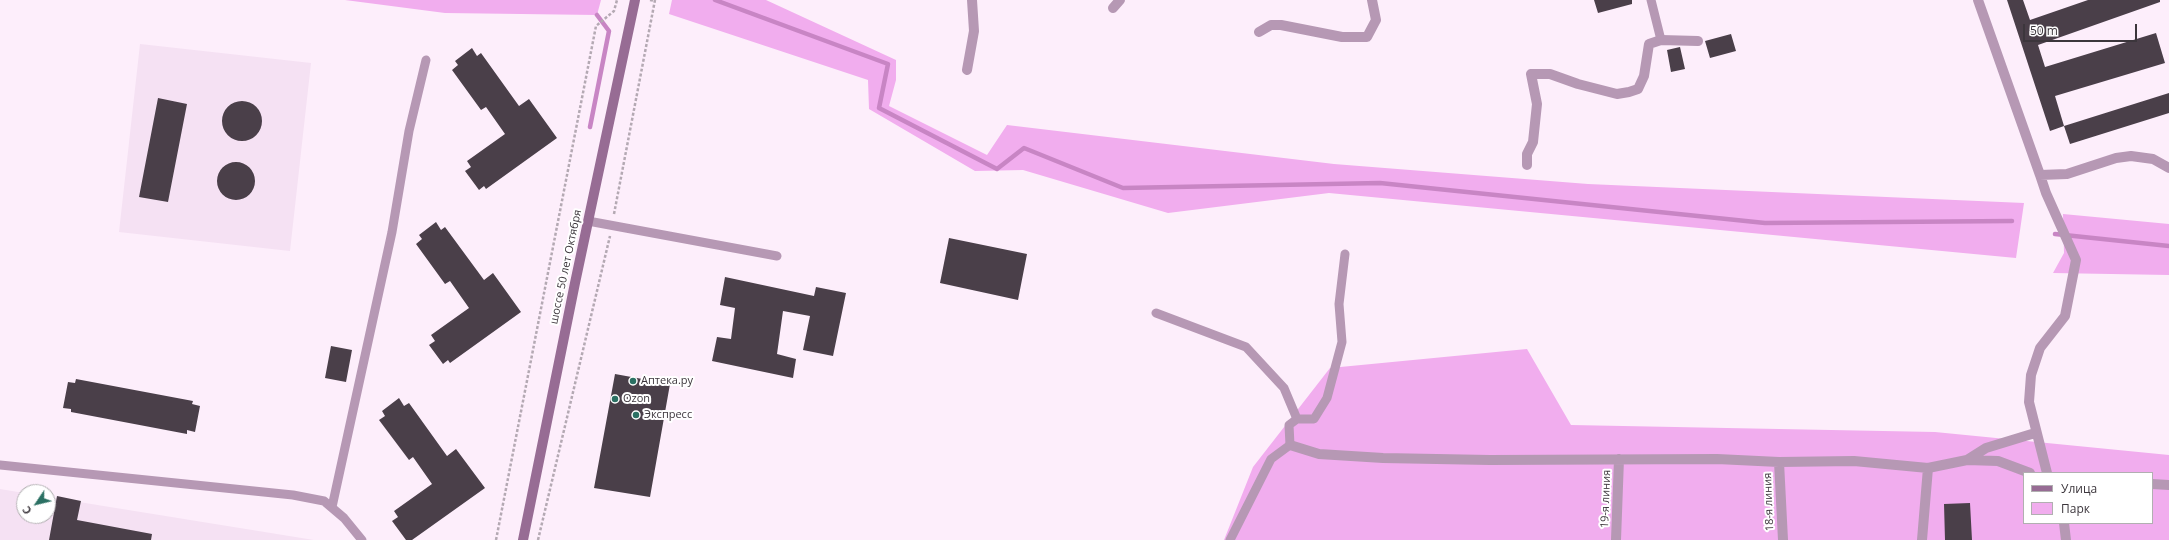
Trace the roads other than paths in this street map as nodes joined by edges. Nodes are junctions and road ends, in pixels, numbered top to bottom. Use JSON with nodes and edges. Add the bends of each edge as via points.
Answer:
{"nodes":[{"id":1,"x":635,"y":0,"type":"edge"},
{"id":2,"x":972,"y":0,"type":"edge"},
{"id":3,"x":1120,"y":0,"type":"edge"},
{"id":4,"x":1372,"y":0,"type":"edge"},
{"id":5,"x":1651,"y":0,"type":"edge"},
{"id":6,"x":1978,"y":0,"type":"edge"},
{"id":7,"x":1113,"y":8,"type":"dead end"},
{"id":8,"x":1259,"y":32,"type":"dead end"},
{"id":9,"x":1661,"y":40,"type":"junction"},
{"id":10,"x":1698,"y":41,"type":"dead end"},
{"id":11,"x":426,"y":60,"type":"dead end"},
{"id":12,"x":967,"y":70,"type":"dead end"},
{"id":13,"x":1527,"y":165,"type":"dead end"},
{"id":14,"x":2169,"y":168,"type":"edge"},
{"id":15,"x":2040,"y":175,"type":"junction"},
{"id":16,"x":588,"y":221,"type":"junction"},
{"id":17,"x":1345,"y":254,"type":"dead end"},
{"id":18,"x":777,"y":256,"type":"dead end"},
{"id":19,"x":1156,"y":313,"type":"dead end"},
{"id":20,"x":1297,"y":420,"type":"junction"},
{"id":21,"x":2035,"y":433,"type":"junction"},
{"id":22,"x":1290,"y":445,"type":"junction"},
{"id":23,"x":1620,"y":459,"type":"junction"},
{"id":24,"x":1968,"y":460,"type":"junction"},
{"id":25,"x":1779,"y":462,"type":"junction"},
{"id":26,"x":0,"y":466,"type":"edge"},
{"id":27,"x":1928,"y":468,"type":"junction"},
{"id":28,"x":2027,"y":472,"type":"edge"},
{"id":29,"x":2047,"y":472,"type":"edge"},
{"id":30,"x":2153,"y":484,"type":"edge"},
{"id":31,"x":2169,"y":485,"type":"edge"},
{"id":32,"x":332,"y":507,"type":"junction"},
{"id":33,"x":2064,"y":524,"type":"edge"},
{"id":34,"x":362,"y":540,"type":"edge"},
{"id":35,"x":523,"y":540,"type":"edge"},
{"id":36,"x":1230,"y":540,"type":"edge"},
{"id":37,"x":1616,"y":540,"type":"edge"},
{"id":38,"x":1783,"y":540,"type":"edge"},
{"id":39,"x":1922,"y":540,"type":"edge"},
{"id":40,"x":2066,"y":540,"type":"edge"}],
"edges":[{"from":1,"to":16,"type":"street","name":"шоссе 50 лет Октября"},
{"from":2,"to":12,"type":"street","via":[[974,31]]},
{"from":3,"to":7,"type":"street"},
{"from":4,"to":8,"type":"street","via":[[1376,20],[1367,37],[1342,37],[1281,25],[1271,25]]},
{"from":5,"to":9,"type":"lane"},
{"from":6,"to":15,"type":"street"},
{"from":9,"to":10,"type":"street"},
{"from":9,"to":13,"type":"street","via":[[1649,44],[1644,76],[1638,89],[1629,92],[1618,94],[1550,74],[1531,74],[1537,104],[1533,142],[1527,154]]},
{"from":11,"to":32,"type":"lane","via":[[409,131],[392,232]]},
{"from":14,"to":15,"type":"street","via":[[2153,159],[2131,156],[2116,158],[2067,174]]},
{"from":15,"to":21,"type":"street","via":[[2076,260],[2066,316],[2040,348],[2031,375],[2029,402]]},
{"from":16,"to":18,"type":"lane"},
{"from":16,"to":35,"type":"street","name":"шоссе 50 лет Октября"},
{"from":17,"to":20,"type":"lane","via":[[1339,304],[1342,342],[1327,398],[1314,420]]},
{"from":19,"to":20,"type":"lane","via":[[1246,347],[1284,388]]},
{"from":20,"to":22,"type":"lane","via":[[1289,425]]},
{"from":21,"to":24,"type":"street","via":[[1986,448]]},
{"from":21,"to":29,"type":"street"},
{"from":22,"to":23,"type":"street","via":[[1319,454],[1383,458]]},
{"from":22,"to":36,"type":"lane","via":[[1271,459]]},
{"from":23,"to":25,"type":"street"},
{"from":23,"to":37,"type":"street","name":"19-я линия"},
{"from":24,"to":27,"type":"street"},
{"from":24,"to":28,"type":"street","via":[[1998,461]]},
{"from":25,"to":27,"type":"street","via":[[1854,461]]},
{"from":25,"to":38,"type":"street","name":"18-я линия"},
{"from":26,"to":32,"type":"lane","via":[[293,495],[324,501]]},
{"from":27,"to":39,"type":"street"},
{"from":30,"to":31,"type":"street"},
{"from":32,"to":34,"type":"lane"},
{"from":33,"to":40,"type":"street"}]}
